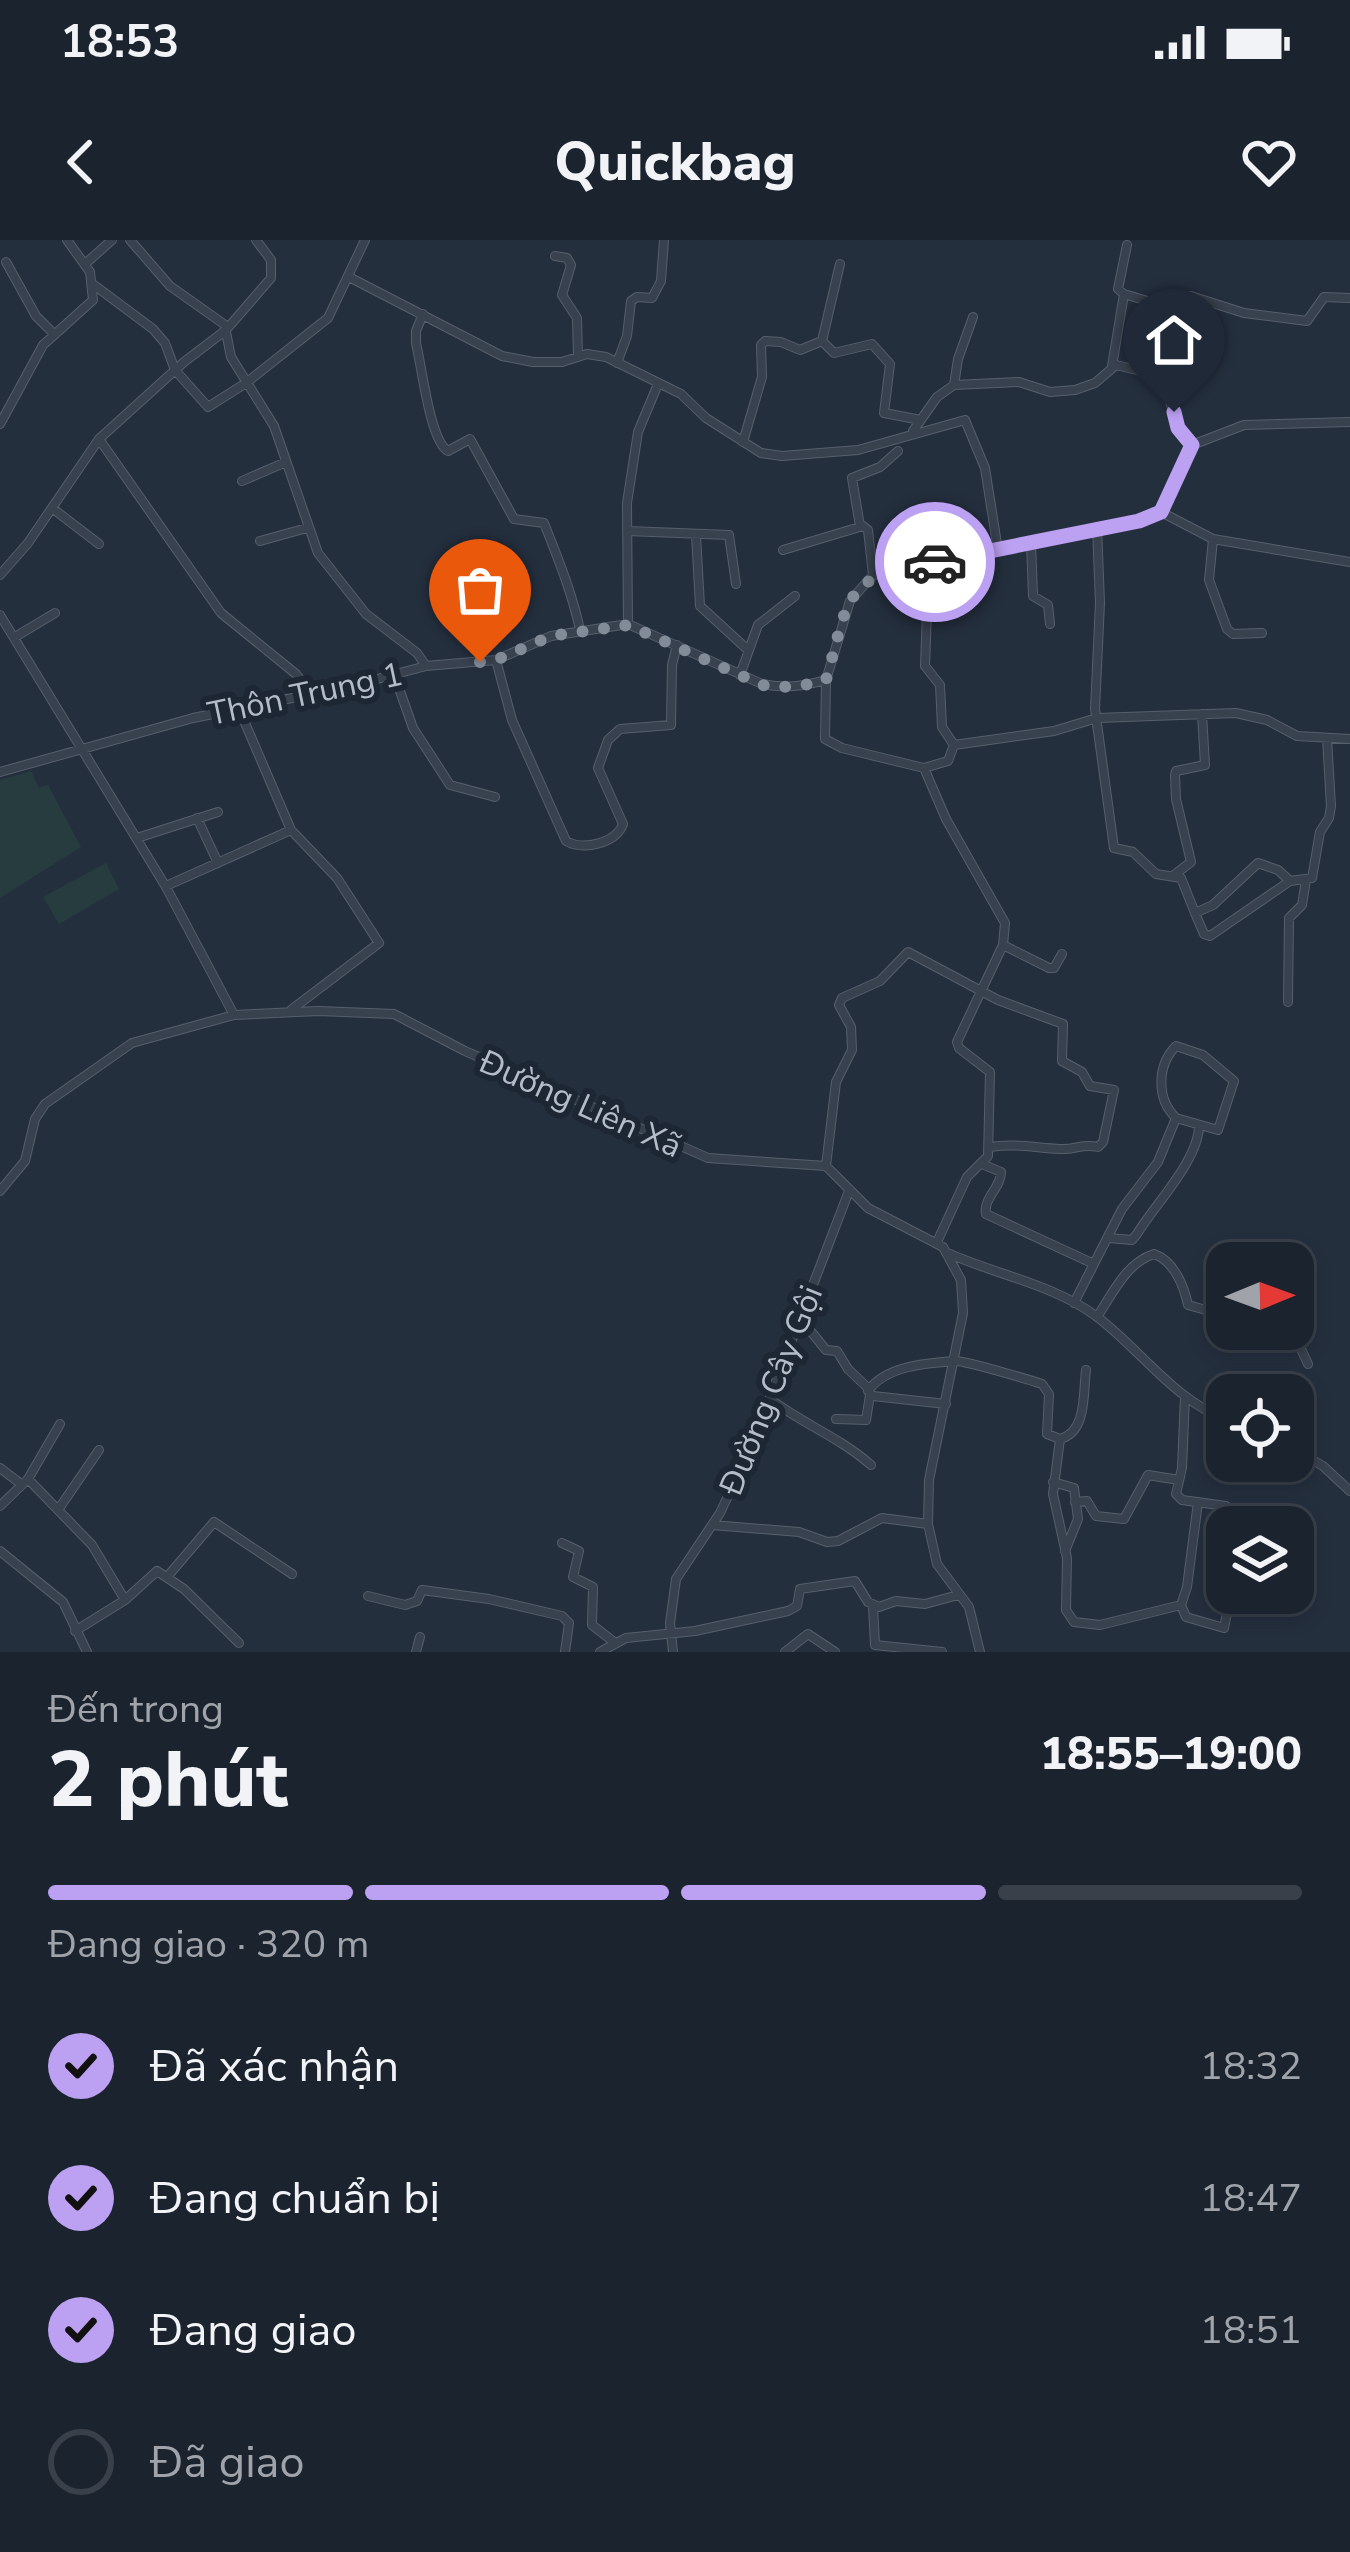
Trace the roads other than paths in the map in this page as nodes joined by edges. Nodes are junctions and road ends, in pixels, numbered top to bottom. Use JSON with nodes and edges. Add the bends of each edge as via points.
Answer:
{"nodes":[{"id":1,"x":67,"y":240,"type":"edge"},
{"id":2,"x":112,"y":240,"type":"edge"},
{"id":3,"x":130,"y":240,"type":"edge"},
{"id":4,"x":256,"y":240,"type":"edge"},
{"id":5,"x":365,"y":240,"type":"edge"},
{"id":6,"x":664,"y":240,"type":"edge"},
{"id":7,"x":1127,"y":245,"type":"dead end"},
{"id":8,"x":555,"y":256,"type":"dead end"},
{"id":9,"x":6,"y":262,"type":"dead end"},
{"id":10,"x":85,"y":263,"type":"junction"},
{"id":11,"x":840,"y":264,"type":"dead end"},
{"id":12,"x":349,"y":277,"type":"junction"},
{"id":13,"x":94,"y":285,"type":"junction"},
{"id":14,"x":1124,"y":295,"type":"junction"},
{"id":15,"x":1350,"y":298,"type":"edge"},
{"id":16,"x":1164,"y":306,"type":"junction"},
{"id":17,"x":423,"y":314,"type":"junction"},
{"id":18,"x":973,"y":317,"type":"dead end"},
{"id":19,"x":227,"y":329,"type":"junction"},
{"id":20,"x":53,"y":333,"type":"junction"},
{"id":21,"x":822,"y":341,"type":"junction"},
{"id":22,"x":578,"y":357,"type":"junction"},
{"id":23,"x":617,"y":363,"type":"junction"},
{"id":24,"x":1112,"y":366,"type":"junction"},
{"id":25,"x":175,"y":370,"type":"junction"},
{"id":26,"x":1162,"y":376,"type":"junction"},
{"id":27,"x":246,"y":383,"type":"junction"},
{"id":28,"x":658,"y":384,"type":"junction"},
{"id":29,"x":954,"y":386,"type":"junction"},
{"id":30,"x":921,"y":420,"type":"junction"},
{"id":31,"x":1350,"y":422,"type":"edge"},
{"id":32,"x":0,"y":424,"type":"edge"},
{"id":33,"x":912,"y":432,"type":"junction"},
{"id":34,"x":99,"y":439,"type":"junction"},
{"id":35,"x":743,"y":442,"type":"junction"},
{"id":36,"x":1192,"y":445,"type":"junction"},
{"id":37,"x":898,"y":451,"type":"dead end"},
{"id":38,"x":286,"y":462,"type":"junction"},
{"id":39,"x":242,"y":481,"type":"dead end"},
{"id":40,"x":52,"y":508,"type":"junction"},
{"id":41,"x":1161,"y":512,"type":"junction"},
{"id":42,"x":860,"y":526,"type":"junction"},
{"id":43,"x":1097,"y":527,"type":"junction"},
{"id":44,"x":307,"y":528,"type":"junction"},
{"id":45,"x":627,"y":531,"type":"junction"},
{"id":46,"x":696,"y":534,"type":"junction"},
{"id":47,"x":1213,"y":539,"type":"junction"},
{"id":48,"x":260,"y":541,"type":"dead end"},
{"id":49,"x":1031,"y":542,"type":"junction"},
{"id":50,"x":99,"y":544,"type":"dead end"},
{"id":51,"x":783,"y":550,"type":"dead end"},
{"id":52,"x":998,"y":550,"type":"junction"},
{"id":53,"x":938,"y":561,"type":"junction"},
{"id":54,"x":1350,"y":562,"type":"edge"},
{"id":55,"x":0,"y":575,"type":"edge"},
{"id":56,"x":873,"y":575,"type":"junction"},
{"id":57,"x":736,"y":584,"type":"dead end"},
{"id":58,"x":795,"y":596,"type":"dead end"},
{"id":59,"x":55,"y":613,"type":"dead end"},
{"id":60,"x":0,"y":615,"type":"edge"},
{"id":61,"x":1050,"y":624,"type":"dead end"},
{"id":62,"x":628,"y":625,"type":"junction"},
{"id":63,"x":580,"y":630,"type":"junction"},
{"id":64,"x":1262,"y":633,"type":"dead end"},
{"id":65,"x":15,"y":637,"type":"junction"},
{"id":66,"x":677,"y":645,"type":"junction"},
{"id":67,"x":748,"y":650,"type":"junction"},
{"id":68,"x":496,"y":660,"type":"junction"},
{"id":69,"x":426,"y":666,"type":"junction"},
{"id":70,"x":394,"y":674,"type":"junction"},
{"id":71,"x":740,"y":675,"type":"junction"},
{"id":72,"x":826,"y":680,"type":"junction"},
{"id":73,"x":310,"y":693,"type":"junction"},
{"id":74,"x":239,"y":709,"type":"junction"},
{"id":75,"x":1202,"y":714,"type":"junction"},
{"id":76,"x":1097,"y":718,"type":"junction"},
{"id":77,"x":1327,"y":738,"type":"junction"},
{"id":78,"x":1350,"y":739,"type":"edge"},
{"id":79,"x":954,"y":746,"type":"junction"},
{"id":80,"x":82,"y":749,"type":"junction"},
{"id":81,"x":924,"y":767,"type":"junction"},
{"id":82,"x":0,"y":772,"type":"edge"},
{"id":83,"x":495,"y":797,"type":"dead end"},
{"id":84,"x":218,"y":812,"type":"dead end"},
{"id":85,"x":197,"y":818,"type":"junction"},
{"id":86,"x":290,"y":830,"type":"junction"},
{"id":87,"x":137,"y":838,"type":"junction"},
{"id":88,"x":218,"y":863,"type":"junction"},
{"id":89,"x":1174,"y":875,"type":"junction"},
{"id":90,"x":1306,"y":880,"type":"junction"},
{"id":91,"x":1290,"y":881,"type":"junction"},
{"id":92,"x":166,"y":886,"type":"junction"},
{"id":93,"x":1195,"y":914,"type":"junction"},
{"id":94,"x":1003,"y":945,"type":"junction"},
{"id":95,"x":1062,"y":954,"type":"dead end"},
{"id":96,"x":981,"y":991,"type":"junction"},
{"id":97,"x":1288,"y":1002,"type":"dead end"},
{"id":98,"x":289,"y":1012,"type":"junction"},
{"id":99,"x":234,"y":1015,"type":"junction"},
{"id":100,"x":1176,"y":1118,"type":"junction"},
{"id":101,"x":1199,"y":1125,"type":"junction"},
{"id":102,"x":990,"y":1147,"type":"junction"},
{"id":103,"x":982,"y":1164,"type":"junction"},
{"id":104,"x":826,"y":1166,"type":"junction"},
{"id":105,"x":0,"y":1191,"type":"edge"},
{"id":106,"x":849,"y":1191,"type":"junction"},
{"id":107,"x":1109,"y":1238,"type":"junction"},
{"id":108,"x":937,"y":1242,"type":"junction"},
{"id":109,"x":949,"y":1253,"type":"junction"},
{"id":110,"x":1094,"y":1264,"type":"junction"},
{"id":111,"x":1074,"y":1303,"type":"junction"},
{"id":112,"x":1206,"y":1310,"type":"edge"},
{"id":113,"x":1097,"y":1317,"type":"junction"},
{"id":114,"x":800,"y":1318,"type":"junction"},
{"id":115,"x":1301,"y":1350,"type":"edge"},
{"id":116,"x":956,"y":1361,"type":"junction"},
{"id":117,"x":1308,"y":1364,"type":"dead end"},
{"id":118,"x":1086,"y":1370,"type":"dead end"},
{"id":119,"x":869,"y":1392,"type":"junction"},
{"id":120,"x":1185,"y":1396,"type":"junction"},
{"id":121,"x":770,"y":1399,"type":"junction"},
{"id":122,"x":946,"y":1404,"type":"junction"},
{"id":123,"x":1206,"y":1408,"type":"edge"},
{"id":124,"x":836,"y":1419,"type":"dead end"},
{"id":125,"x":60,"y":1424,"type":"dead end"},
{"id":126,"x":1060,"y":1439,"type":"junction"},
{"id":127,"x":99,"y":1450,"type":"dead end"},
{"id":128,"x":1314,"y":1462,"type":"edge"},
{"id":129,"x":871,"y":1465,"type":"dead end"},
{"id":130,"x":0,"y":1468,"type":"edge"},
{"id":131,"x":1179,"y":1480,"type":"junction"},
{"id":132,"x":25,"y":1481,"type":"junction"},
{"id":133,"x":1053,"y":1482,"type":"junction"},
{"id":134,"x":1350,"y":1491,"type":"edge"},
{"id":135,"x":1075,"y":1502,"type":"junction"},
{"id":136,"x":1198,"y":1502,"type":"junction"},
{"id":137,"x":1218,"y":1506,"type":"edge"},
{"id":138,"x":0,"y":1507,"type":"edge"},
{"id":139,"x":58,"y":1510,"type":"junction"},
{"id":140,"x":928,"y":1524,"type":"junction"},
{"id":141,"x":712,"y":1525,"type":"junction"},
{"id":142,"x":562,"y":1544,"type":"dead end"},
{"id":143,"x":0,"y":1551,"type":"edge"},
{"id":144,"x":1065,"y":1551,"type":"junction"},
{"id":145,"x":292,"y":1574,"type":"dead end"},
{"id":146,"x":167,"y":1577,"type":"junction"},
{"id":147,"x":958,"y":1594,"type":"junction"},
{"id":148,"x":368,"y":1596,"type":"dead end"},
{"id":149,"x":125,"y":1600,"type":"junction"},
{"id":150,"x":1180,"y":1605,"type":"junction"},
{"id":151,"x":873,"y":1606,"type":"junction"},
{"id":152,"x":1229,"y":1614,"type":"edge"},
{"id":153,"x":75,"y":1630,"type":"junction"},
{"id":154,"x":669,"y":1636,"type":"junction"},
{"id":155,"x":420,"y":1637,"type":"dead end"},
{"id":156,"x":239,"y":1643,"type":"dead end"},
{"id":157,"x":616,"y":1643,"type":"junction"},
{"id":158,"x":889,"y":1650,"type":"edge"},
{"id":159,"x":87,"y":1652,"type":"edge"},
{"id":160,"x":416,"y":1652,"type":"edge"},
{"id":161,"x":566,"y":1652,"type":"edge"},
{"id":162,"x":600,"y":1652,"type":"edge"},
{"id":163,"x":673,"y":1652,"type":"edge"},
{"id":164,"x":785,"y":1652,"type":"edge"},
{"id":165,"x":835,"y":1652,"type":"edge"},
{"id":166,"x":942,"y":1652,"type":"edge"},
{"id":167,"x":980,"y":1652,"type":"edge"}],
"edges":[{"from":1,"to":10,"type":"street"},
{"from":2,"to":10,"type":"street"},
{"from":3,"to":19,"type":"street","via":[[170,286]]},
{"from":4,"to":19,"type":"street","via":[[271,260],[271,278]]},
{"from":5,"to":12,"type":"street"},
{"from":6,"to":23,"type":"street","via":[[658,290],[632,301]]},
{"from":7,"to":14,"type":"street","via":[[1118,289]]},
{"from":8,"to":22,"type":"street","via":[[571,265],[562,295],[577,318]]},
{"from":9,"to":20,"type":"street"},
{"from":10,"to":13,"type":"street"},
{"from":11,"to":21,"type":"street"},
{"from":12,"to":17,"type":"street"},
{"from":12,"to":27,"type":"street","via":[[328,318]]},
{"from":13,"to":20,"type":"street","via":[[91,303]]},
{"from":13,"to":25,"type":"street","via":[[152,329]]},
{"from":14,"to":16,"type":"street"},
{"from":14,"to":24,"type":"street"},
{"from":15,"to":16,"type":"street","via":[[1324,297],[1306,321],[1191,296]]},
{"from":16,"to":26,"type":"street"},
{"from":17,"to":22,"type":"street","via":[[512,359]]},
{"from":17,"to":63,"type":"street","via":[[415,335],[441,448],[470,439],[514,519],[544,523]]},
{"from":18,"to":29,"type":"street"},
{"from":19,"to":25,"type":"street"},
{"from":19,"to":27,"type":"street","via":[[228,350]]},
{"from":20,"to":32,"type":"street"},
{"from":21,"to":30,"type":"street","via":[[834,352],[866,343],[882,351],[890,364],[884,413]]},
{"from":21,"to":35,"type":"street","via":[[800,350],[763,343]]},
{"from":22,"to":23,"type":"street"},
{"from":23,"to":28,"type":"street"},
{"from":24,"to":26,"type":"street"},
{"from":24,"to":29,"type":"street","via":[[1095,383],[1060,392],[1019,382]]},
{"from":25,"to":27,"type":"street","via":[[208,407]]},
{"from":25,"to":34,"type":"street"},
{"from":26,"to":36,"type":"street","via":[[1178,428]]},
{"from":27,"to":38,"type":"street"},
{"from":28,"to":35,"type":"street"},
{"from":28,"to":45,"type":"street","via":[[638,432]]},
{"from":29,"to":30,"type":"street"},
{"from":30,"to":33,"type":"street"},
{"from":31,"to":36,"type":"street","via":[[1244,425]]},
{"from":33,"to":35,"type":"street","via":[[819,455],[773,456]]},
{"from":33,"to":52,"type":"street","via":[[968,422],[985,468]]},
{"from":34,"to":40,"type":"street"},
{"from":34,"to":73,"type":"street","via":[[221,613]]},
{"from":36,"to":41,"type":"street"},
{"from":37,"to":42,"type":"street","via":[[852,478]]},
{"from":38,"to":39,"type":"street"},
{"from":38,"to":44,"type":"street"},
{"from":40,"to":50,"type":"street"},
{"from":40,"to":55,"type":"street"},
{"from":41,"to":43,"type":"street"},
{"from":41,"to":47,"type":"street"},
{"from":42,"to":51,"type":"street"},
{"from":42,"to":56,"type":"street","via":[[868,530]]},
{"from":43,"to":49,"type":"street"},
{"from":43,"to":76,"type":"street"},
{"from":44,"to":48,"type":"street"},
{"from":44,"to":69,"type":"street","via":[[361,608]]},
{"from":45,"to":46,"type":"street"},
{"from":45,"to":62,"type":"street"},
{"from":46,"to":57,"type":"street","via":[[729,535]]},
{"from":46,"to":67,"type":"street","via":[[700,606]]},
{"from":47,"to":54,"type":"street"},
{"from":47,"to":64,"type":"street","via":[[1210,580],[1227,629]]},
{"from":49,"to":52,"type":"street"},
{"from":49,"to":61,"type":"street","via":[[1033,596],[1048,605]]},
{"from":52,"to":53,"type":"street"},
{"from":53,"to":56,"type":"street"},
{"from":53,"to":79,"type":"street","via":[[926,666],[940,685],[942,727]]},
{"from":56,"to":72,"type":"street","via":[[850,601]]},
{"from":58,"to":67,"type":"street","via":[[763,619]]},
{"from":59,"to":65,"type":"street"},
{"from":60,"to":65,"type":"street"},
{"from":62,"to":63,"type":"street","name":"Thôn Trung 1"},
{"from":62,"to":66,"type":"street","name":"Thôn Trung 1"},
{"from":63,"to":68,"type":"street","name":"Thôn Trung 1"},
{"from":65,"to":80,"type":"street"},
{"from":66,"to":68,"type":"street","via":[[671,724],[620,729],[599,763],[622,830],[576,846],[566,841],[518,735]]},
{"from":66,"to":71,"type":"street","name":"Thôn Trung 1"},
{"from":67,"to":71,"type":"street"},
{"from":68,"to":69,"type":"street","name":"Thôn Trung 1"},
{"from":69,"to":70,"type":"street","name":"Thôn Trung 1"},
{"from":70,"to":73,"type":"street","name":"Thôn Trung 1"},
{"from":70,"to":83,"type":"street","via":[[413,728],[450,785]]},
{"from":71,"to":72,"type":"street","name":"Thôn Trung 1","via":[[780,688]]},
{"from":72,"to":81,"type":"street","via":[[825,739]]},
{"from":73,"to":74,"type":"street","name":"Thôn Trung 1"},
{"from":74,"to":80,"type":"street","name":"Thôn Trung 1"},
{"from":74,"to":86,"type":"street"},
{"from":75,"to":76,"type":"street"},
{"from":75,"to":77,"type":"street","via":[[1246,713],[1297,736]]},
{"from":75,"to":89,"type":"street","via":[[1204,765],[1176,771],[1191,862]]},
{"from":76,"to":79,"type":"street"},
{"from":76,"to":89,"type":"street","via":[[1112,843],[1156,874]]},
{"from":77,"to":78,"type":"street"},
{"from":77,"to":90,"type":"street","via":[[1331,806]]},
{"from":79,"to":81,"type":"street","via":[[948,761]]},
{"from":80,"to":82,"type":"street","name":"Thôn Trung 1"},
{"from":80,"to":87,"type":"street"},
{"from":81,"to":94,"type":"street","via":[[1001,912]]},
{"from":84,"to":85,"type":"street"},
{"from":85,"to":87,"type":"street"},
{"from":85,"to":88,"type":"street"},
{"from":86,"to":88,"type":"street"},
{"from":86,"to":98,"type":"street","via":[[338,878],[379,943]]},
{"from":87,"to":92,"type":"street"},
{"from":88,"to":92,"type":"street"},
{"from":89,"to":93,"type":"street"},
{"from":90,"to":91,"type":"street"},
{"from":90,"to":97,"type":"street","via":[[1302,905],[1288,918]]},
{"from":91,"to":93,"type":"street","via":[[1258,862]]},
{"from":91,"to":93,"type":"street","via":[[1216,934],[1204,934]]},
{"from":92,"to":99,"type":"street"},
{"from":94,"to":95,"type":"street","via":[[1049,968]]},
{"from":94,"to":96,"type":"street"},
{"from":96,"to":102,"type":"street","via":[[957,1042],[990,1072]]},
{"from":96,"to":102,"type":"street","via":[[1063,1024],[1062,1060],[1090,1085],[1109,1086],[1114,1098],[1098,1147]]},
{"from":96,"to":104,"type":"street","via":[[908,952],[880,981],[842,998],[852,1050],[836,1082]]},
{"from":98,"to":99,"type":"street","name":"Đường Liên Xã"},
{"from":98,"to":104,"type":"street","name":"Đường Liên Xã","via":[[394,1014],[707,1158]]},
{"from":99,"to":105,"type":"street","name":"Đường Liên Xã","via":[[132,1043],[44,1105],[26,1161]]},
{"from":100,"to":101,"type":"street"},
{"from":100,"to":101,"type":"street","via":[[1160,1088],[1176,1046],[1204,1055],[1234,1081],[1218,1130]]},
{"from":100,"to":107,"type":"street"},
{"from":101,"to":107,"type":"street","via":[[1180,1174],[1132,1240]]},
{"from":102,"to":103,"type":"street"},
{"from":103,"to":108,"type":"street","via":[[967,1177]]},
{"from":103,"to":110,"type":"street","via":[[1001,1172],[986,1214]]},
{"from":104,"to":106,"type":"street"},
{"from":106,"to":108,"type":"street"},
{"from":106,"to":114,"type":"street","name":"Đường Cây Gội"},
{"from":107,"to":110,"type":"street"},
{"from":108,"to":109,"type":"street"},
{"from":109,"to":111,"type":"street"},
{"from":109,"to":116,"type":"street","via":[[964,1295]]},
{"from":110,"to":111,"type":"street"},
{"from":111,"to":113,"type":"street"},
{"from":112,"to":113,"type":"street","via":[[1188,1305],[1184,1285],[1154,1254],[1135,1263]]},
{"from":113,"to":120,"type":"street"},
{"from":114,"to":119,"type":"street"},
{"from":114,"to":121,"type":"street","name":"Đường Cây Gội"},
{"from":115,"to":117,"type":"street"},
{"from":116,"to":119,"type":"street","via":[[889,1373]]},
{"from":116,"to":122,"type":"street"},
{"from":116,"to":126,"type":"street","via":[[1042,1384],[1047,1434]]},
{"from":118,"to":126,"type":"street","via":[[1078,1427]]},
{"from":119,"to":122,"type":"street"},
{"from":119,"to":124,"type":"street","via":[[866,1420]]},
{"from":120,"to":123,"type":"street"},
{"from":120,"to":131,"type":"street"},
{"from":121,"to":129,"type":"street"},
{"from":121,"to":141,"type":"street","name":"Đường Cây Gội"},
{"from":122,"to":140,"type":"street"},
{"from":125,"to":132,"type":"street"},
{"from":126,"to":133,"type":"street"},
{"from":127,"to":139,"type":"street"},
{"from":128,"to":134,"type":"street"},
{"from":130,"to":132,"type":"street"},
{"from":131,"to":135,"type":"street","via":[[1148,1475],[1124,1519],[1096,1516],[1087,1501]]},
{"from":131,"to":136,"type":"street","via":[[1179,1498]]},
{"from":132,"to":138,"type":"street"},
{"from":132,"to":139,"type":"street"},
{"from":133,"to":135,"type":"street","via":[[1070,1484]]},
{"from":133,"to":144,"type":"street"},
{"from":135,"to":144,"type":"street","via":[[1078,1519]]},
{"from":136,"to":137,"type":"street"},
{"from":136,"to":150,"type":"street"},
{"from":139,"to":149,"type":"street","via":[[92,1545]]},
{"from":140,"to":141,"type":"street","via":[[882,1517],[832,1542]]},
{"from":140,"to":147,"type":"street","via":[[937,1564]]},
{"from":141,"to":154,"type":"street","name":"Đường Cây Gội","via":[[676,1579]]},
{"from":142,"to":157,"type":"street","via":[[579,1552],[573,1577],[593,1587],[592,1625]]},
{"from":143,"to":153,"type":"street","via":[[63,1602]]},
{"from":144,"to":150,"type":"street","via":[[1066,1610],[1079,1625]]},
{"from":145,"to":146,"type":"street","via":[[214,1522]]},
{"from":146,"to":149,"type":"street","via":[[149,1575]]},
{"from":146,"to":156,"type":"street"},
{"from":147,"to":151,"type":"street"},
{"from":147,"to":167,"type":"street"},
{"from":148,"to":161,"type":"street","via":[[405,1605],[422,1590],[562,1616]]},
{"from":149,"to":153,"type":"street"},
{"from":150,"to":152,"type":"street","via":[[1186,1617],[1227,1627]]},
{"from":151,"to":154,"type":"street","via":[[860,1584],[844,1582],[800,1589],[794,1609]]},
{"from":151,"to":158,"type":"street","via":[[875,1645]]},
{"from":153,"to":159,"type":"street"},
{"from":154,"to":157,"type":"street"},
{"from":154,"to":163,"type":"street","name":"Đường Cây Gội"},
{"from":155,"to":160,"type":"street"},
{"from":157,"to":162,"type":"street"},
{"from":158,"to":166,"type":"street"},
{"from":164,"to":165,"type":"street","via":[[808,1634]]}]}
